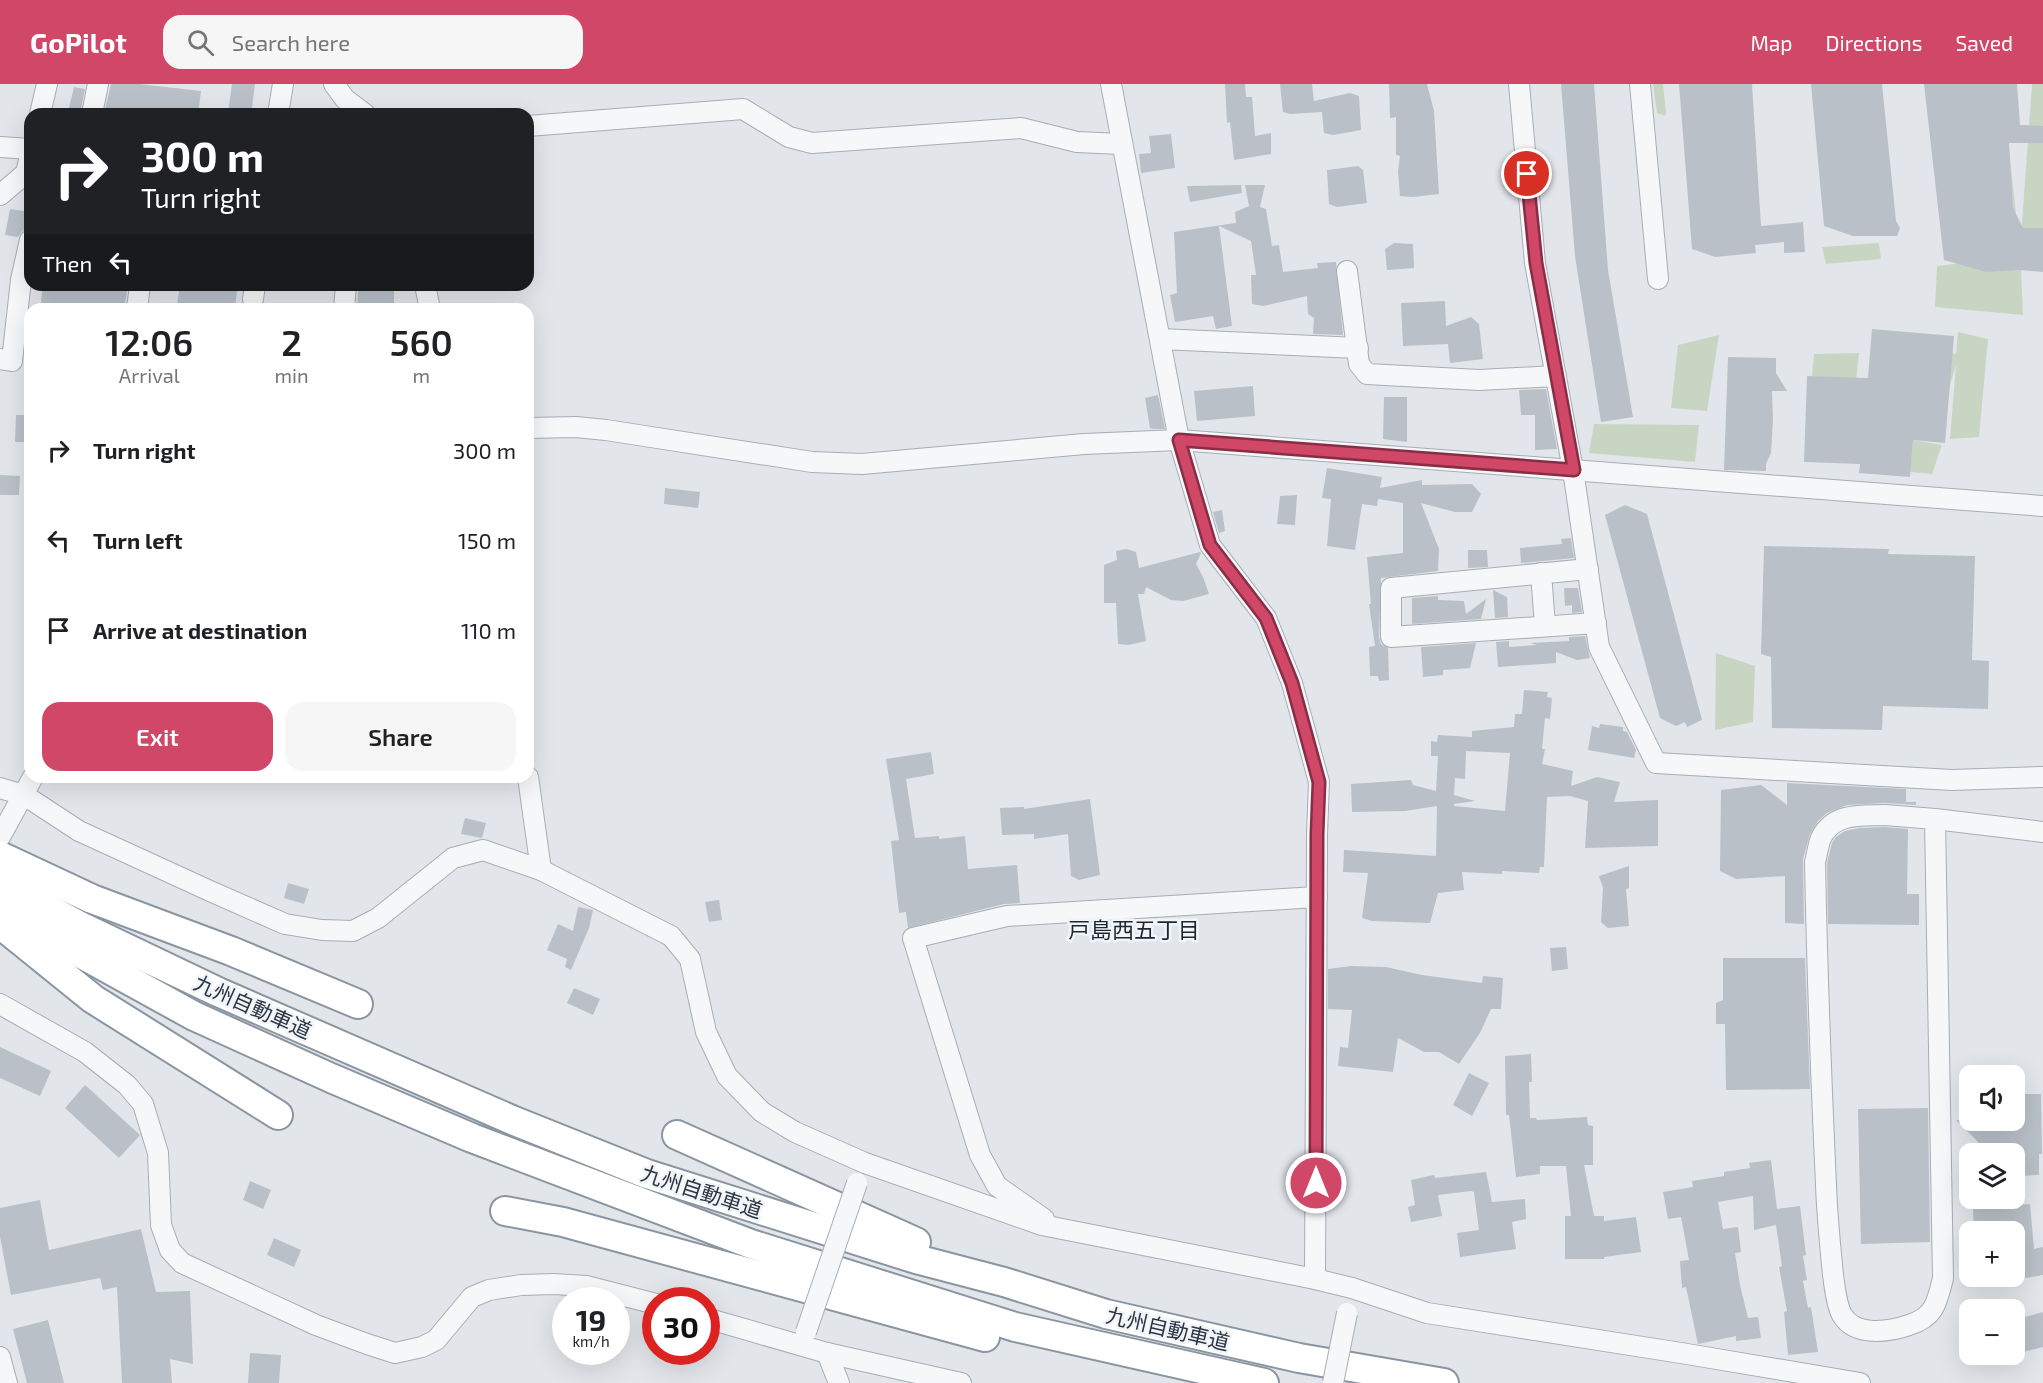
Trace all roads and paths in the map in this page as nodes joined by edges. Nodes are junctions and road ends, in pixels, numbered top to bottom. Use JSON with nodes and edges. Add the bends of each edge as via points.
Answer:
{"nodes":[{"id":1,"x":98,"y":84,"type":"edge"},
{"id":2,"x":283,"y":84,"type":"edge"},
{"id":3,"x":334,"y":84,"type":"edge"},
{"id":4,"x":1111,"y":84,"type":"edge"},
{"id":5,"x":1519,"y":84,"type":"edge"},
{"id":6,"x":1640,"y":84,"type":"edge"},
{"id":7,"x":41,"y":85,"type":"edge"},
{"id":8,"x":40,"y":108,"type":"edge"},
{"id":9,"x":93,"y":108,"type":"edge"},
{"id":10,"x":279,"y":108,"type":"edge"},
{"id":11,"x":357,"y":108,"type":"edge"},
{"id":12,"x":534,"y":126,"type":"edge"},
{"id":13,"x":1121,"y":144,"type":"junction"},
{"id":14,"x":0,"y":147,"type":"edge"},
{"id":15,"x":24,"y":149,"type":"edge"},
{"id":16,"x":24,"y":173,"type":"edge"},
{"id":17,"x":0,"y":195,"type":"edge"},
{"id":18,"x":24,"y":267,"type":"edge"},
{"id":19,"x":1347,"y":271,"type":"dead end"},
{"id":20,"x":1658,"y":279,"type":"dead end"},
{"id":21,"x":1160,"y":339,"type":"junction"},
{"id":22,"x":1358,"y":348,"type":"junction"},
{"id":23,"x":0,"y":359,"type":"edge"},
{"id":24,"x":1556,"y":376,"type":"junction"},
{"id":25,"x":534,"y":428,"type":"edge"},
{"id":26,"x":1179,"y":440,"type":"junction"},
{"id":27,"x":1574,"y":470,"type":"junction"},
{"id":28,"x":2043,"y":506,"type":"edge"},
{"id":29,"x":1588,"y":569,"type":"junction"},
{"id":30,"x":1541,"y":573,"type":"junction"},
{"id":31,"x":1596,"y":623,"type":"junction"},
{"id":32,"x":1545,"y":626,"type":"junction"},
{"id":33,"x":2043,"y":777,"type":"edge"},
{"id":34,"x":30,"y":783,"type":"edge"},
{"id":35,"x":529,"y":783,"type":"edge"},
{"id":36,"x":0,"y":788,"type":"edge"},
{"id":37,"x":21,"y":800,"type":"junction"},
{"id":38,"x":1935,"y":819,"type":"junction"},
{"id":39,"x":2043,"y":832,"type":"edge"},
{"id":40,"x":0,"y":837,"type":"edge"},
{"id":41,"x":0,"y":856,"type":"edge"},
{"id":42,"x":541,"y":870,"type":"junction"},
{"id":43,"x":0,"y":883,"type":"edge"},
{"id":44,"x":1317,"y":897,"type":"junction"},
{"id":45,"x":0,"y":909,"type":"edge"},
{"id":46,"x":0,"y":924,"type":"edge"},
{"id":47,"x":0,"y":1004,"type":"edge"},
{"id":48,"x":358,"y":1004,"type":"dead end"},
{"id":49,"x":278,"y":1115,"type":"dead end"},
{"id":50,"x":677,"y":1134,"type":"dead end"},
{"id":51,"x":865,"y":1163,"type":"junction"},
{"id":52,"x":505,"y":1211,"type":"dead end"},
{"id":53,"x":1058,"y":1228,"type":"junction"},
{"id":54,"x":1315,"y":1279,"type":"junction"},
{"id":55,"x":1004,"y":1282,"type":"junction"},
{"id":56,"x":1352,"y":1288,"type":"junction"},
{"id":57,"x":642,"y":1300,"type":"edge"},
{"id":58,"x":720,"y":1321,"type":"edge"},
{"id":59,"x":804,"y":1339,"type":"junction"},
{"id":60,"x":827,"y":1353,"type":"junction"},
{"id":61,"x":0,"y":1357,"type":"edge"},
{"id":62,"x":7,"y":1383,"type":"edge"},
{"id":63,"x":839,"y":1383,"type":"edge"},
{"id":64,"x":961,"y":1383,"type":"edge"},
{"id":65,"x":1253,"y":1383,"type":"edge"},
{"id":66,"x":1264,"y":1383,"type":"edge"},
{"id":67,"x":1333,"y":1383,"type":"edge"},
{"id":68,"x":1444,"y":1383,"type":"edge"},
{"id":69,"x":1860,"y":1383,"type":"edge"}],
"edges":[{"from":1,"to":9,"type":"street"},
{"from":2,"to":10,"type":"street"},
{"from":3,"to":11,"type":"street"},
{"from":4,"to":13,"type":"street"},
{"from":5,"to":24,"type":"street","via":[[1536,263]]},
{"from":6,"to":20,"type":"street"},
{"from":7,"to":8,"type":"street"},
{"from":12,"to":13,"type":"street","via":[[742,109],[789,137],[812,143],[1021,128],[1077,142]]},
{"from":13,"to":21,"type":"street"},
{"from":14,"to":15,"type":"street"},
{"from":16,"to":17,"type":"street"},
{"from":18,"to":23,"type":"street","via":[[12,361]]},
{"from":19,"to":22,"type":"street"},
{"from":21,"to":22,"type":"street"},
{"from":21,"to":26,"type":"street"},
{"from":22,"to":24,"type":"street","via":[[1359,364],[1366,374],[1479,380]]},
{"from":24,"to":27,"type":"street"},
{"from":25,"to":26,"type":"street","via":[[596,429],[812,462],[862,464],[1084,444]]},
{"from":26,"to":27,"type":"street"},
{"from":26,"to":44,"type":"street","via":[[1210,545],[1266,618],[1292,683],[1319,782]]},
{"from":27,"to":28,"type":"street"},
{"from":27,"to":29,"type":"street"},
{"from":29,"to":30,"type":"street"},
{"from":29,"to":31,"type":"street"},
{"from":30,"to":32,"type":"street"},
{"from":30,"to":32,"type":"street","via":[[1390,588],[1390,637]]},
{"from":31,"to":32,"type":"street"},
{"from":31,"to":33,"type":"street","via":[[1599,647],[1656,763],[1952,780]]},
{"from":34,"to":37,"type":"street"},
{"from":35,"to":42,"type":"street"},
{"from":36,"to":37,"type":"street"},
{"from":37,"to":40,"type":"street"},
{"from":37,"to":42,"type":"street","via":[[79,831],[285,924],[322,930],[352,931],[378,918],[453,858],[483,850]]},
{"from":38,"to":38,"type":"street","via":[[1943,1278],[1936,1306],[1921,1322],[1894,1330],[1861,1330],[1842,1315],[1828,1234],[1815,862],[1821,838],[1846,816]]},
{"from":38,"to":39,"type":"street"},
{"from":41,"to":48,"type":"highway","via":[[92,899]]},
{"from":42,"to":51,"type":"street","via":[[671,936],[690,959],[706,1032],[727,1076],[762,1112],[795,1132]]},
{"from":43,"to":55,"type":"highway","name":"九州自動車道","via":[[218,992],[512,1120],[647,1174],[916,1259]]},
{"from":44,"to":53,"type":"street","via":[[1007,916],[913,938],[980,1155],[997,1186]]},
{"from":44,"to":54,"type":"street"},
{"from":45,"to":66,"type":"highway","name":"九州自動車道","via":[[194,1016],[331,1078],[472,1138],[751,1244],[1015,1327]]},
{"from":46,"to":49,"type":"highway","via":[[93,999]]},
{"from":47,"to":57,"type":"street","via":[[85,1053],[127,1085],[143,1104],[158,1153],[161,1225],[170,1250],[183,1263],[316,1325],[395,1353],[436,1340],[471,1297],[489,1290],[532,1284],[586,1286]]},
{"from":50,"to":55,"type":"highway"},
{"from":51,"to":53,"type":"street"},
{"from":51,"to":59,"type":"street","bridge":true},
{"from":52,"to":65,"type":"highway","via":[[563,1222],[1011,1344]]},
{"from":53,"to":54,"type":"street"},
{"from":54,"to":56,"type":"street"},
{"from":55,"to":68,"type":"highway","name":"九州自動車道","via":[[1106,1314],[1287,1356]]},
{"from":56,"to":67,"type":"street","bridge":true},
{"from":56,"to":69,"type":"street","via":[[1427,1313]]},
{"from":58,"to":59,"type":"street"},
{"from":59,"to":60,"type":"street"},
{"from":60,"to":63,"type":"street"},
{"from":60,"to":64,"type":"street"},
{"from":61,"to":62,"type":"street"}]}
